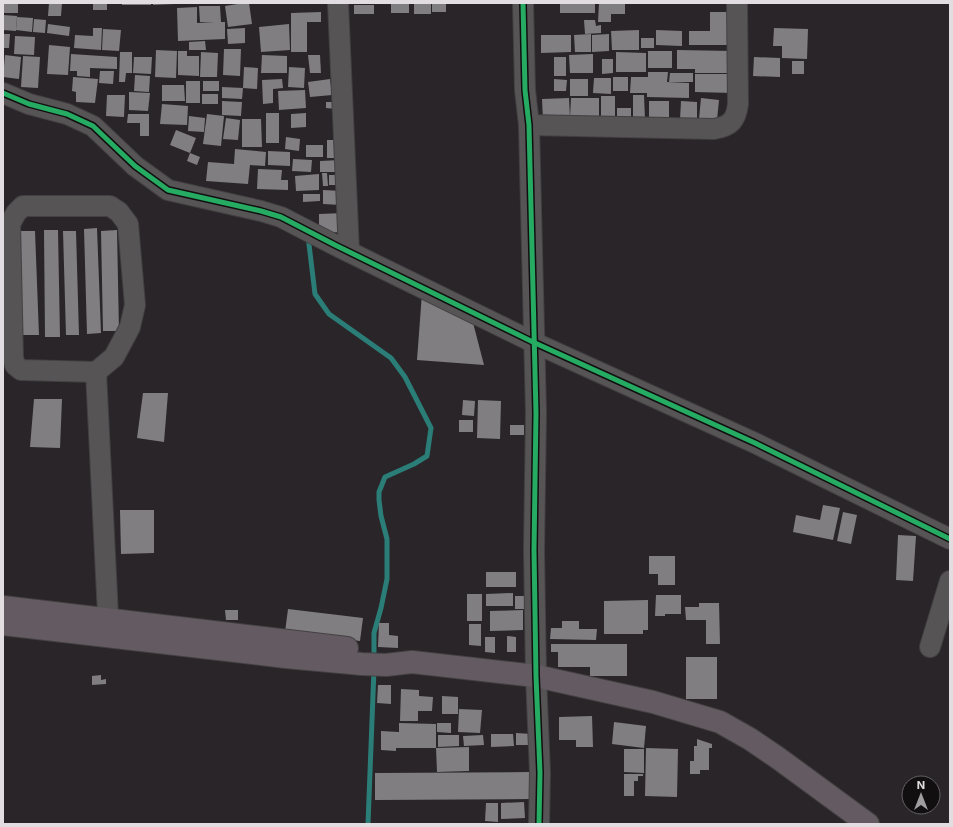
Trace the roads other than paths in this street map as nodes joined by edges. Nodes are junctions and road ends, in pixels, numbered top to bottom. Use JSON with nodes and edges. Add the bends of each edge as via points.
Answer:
{"nodes":[{"id":1,"x":338,"y":3,"type":"edge"},
{"id":2,"x":524,"y":3,"type":"edge"},
{"id":3,"x":737,"y":3,"type":"edge"},
{"id":4,"x":3,"y":92,"type":"edge"},
{"id":5,"x":529,"y":125,"type":"junction"},
{"id":6,"x":349,"y":252,"type":"junction"},
{"id":7,"x":535,"y":343,"type":"junction"},
{"id":8,"x":96,"y":372,"type":"junction"},
{"id":9,"x":950,"y":539,"type":"edge"},
{"id":10,"x":950,"y":581,"type":"edge"},
{"id":11,"x":3,"y":607,"type":"edge"},
{"id":12,"x":3,"y":624,"type":"edge"},
{"id":13,"x":108,"y":628,"type":"junction"},
{"id":14,"x":930,"y":647,"type":"dead end"},
{"id":15,"x":536,"y":676,"type":"junction"},
{"id":16,"x":539,"y":824,"type":"edge"},
{"id":17,"x":868,"y":824,"type":"edge"}],
"edges":[{"from":1,"to":6,"type":"street"},
{"from":2,"to":5,"type":"street","via":[[525,90]]},
{"from":3,"to":5,"type":"street","via":[[738,104],[736,116],[726,126],[714,129]]},
{"from":4,"to":6,"type":"street","via":[[29,104],[67,114],[93,126],[135,166],[168,190],[281,217]]},
{"from":5,"to":7,"type":"street"},
{"from":6,"to":7,"type":"street"},
{"from":7,"to":9,"type":"street","via":[[755,442]]},
{"from":7,"to":15,"type":"street"},
{"from":8,"to":8,"type":"street","via":[[114,357],[130,327],[135,305],[128,224],[119,212],[110,206],[23,206],[10,224],[15,365],[21,370]]},
{"from":8,"to":13,"type":"street"},
{"from":10,"to":14,"type":"street"},
{"from":11,"to":13,"type":"main road"},
{"from":12,"to":13,"type":"main road"},
{"from":13,"to":15,"type":"main road","via":[[382,652],[412,662]]},
{"from":15,"to":16,"type":"street","via":[[540,773]]},
{"from":15,"to":17,"type":"main road","via":[[653,702],[720,722],[778,758]]}]}
